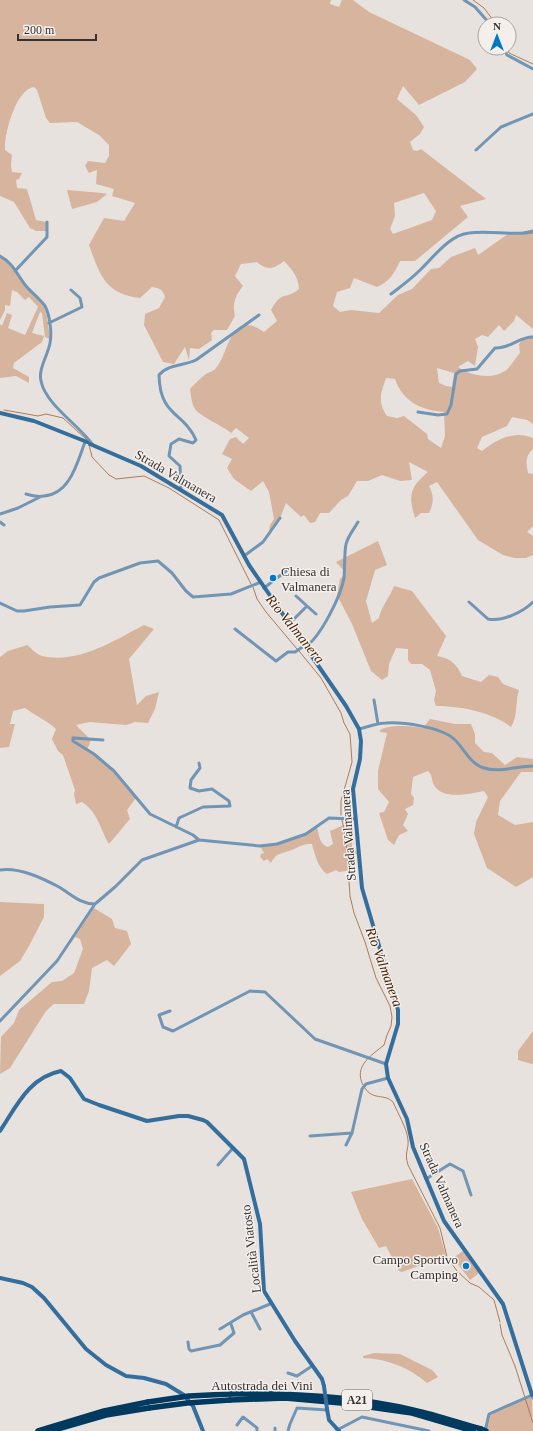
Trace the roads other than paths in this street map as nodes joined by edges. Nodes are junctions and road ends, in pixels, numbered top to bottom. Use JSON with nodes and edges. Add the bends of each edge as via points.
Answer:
{"nodes":[{"id":1,"x":464,"y":0,"type":"edge"},
{"id":2,"x":483,"y":16,"type":"edge"},
{"id":3,"x":508,"y":56,"type":"edge"},
{"id":4,"x":533,"y":69,"type":"edge"},
{"id":5,"x":533,"y":114,"type":"edge"},
{"id":6,"x":476,"y":150,"type":"dead end"},
{"id":7,"x":47,"y":222,"type":"dead end"},
{"id":8,"x":533,"y":232,"type":"edge"},
{"id":9,"x":0,"y":256,"type":"edge"},
{"id":10,"x":15,"y":271,"type":"junction"},
{"id":11,"x":71,"y":290,"type":"dead end"},
{"id":12,"x":391,"y":294,"type":"dead end"},
{"id":13,"x":259,"y":315,"type":"dead end"},
{"id":14,"x":49,"y":323,"type":"junction"},
{"id":15,"x":533,"y":337,"type":"edge"},
{"id":16,"x":0,"y":409,"type":"edge"},
{"id":17,"x":418,"y":412,"type":"dead end"},
{"id":18,"x":2,"y":413,"type":"edge"},
{"id":19,"x":89,"y":443,"type":"junction"},
{"id":20,"x":181,"y":490,"type":"junction"},
{"id":21,"x":26,"y":494,"type":"dead end"},
{"id":22,"x":40,"y":497,"type":"junction"},
{"id":23,"x":0,"y":514,"type":"edge"},
{"id":24,"x":280,"y":518,"type":"dead end"},
{"id":25,"x":0,"y":522,"type":"edge"},
{"id":26,"x":358,"y":522,"type":"dead end"},
{"id":27,"x":4,"y":525,"type":"dead end"},
{"id":28,"x":244,"y":556,"type":"junction"},
{"id":29,"x":290,"y":568,"type":"dead end"},
{"id":30,"x":261,"y":582,"type":"junction"},
{"id":31,"x":264,"y":588,"type":"junction"},
{"id":32,"x":296,"y":596,"type":"dead end"},
{"id":33,"x":469,"y":602,"type":"dead end"},
{"id":34,"x":533,"y":602,"type":"edge"},
{"id":35,"x":0,"y":603,"type":"edge"},
{"id":36,"x":307,"y":606,"type":"junction"},
{"id":37,"x":316,"y":614,"type":"dead end"},
{"id":38,"x":289,"y":624,"type":"junction"},
{"id":39,"x":235,"y":629,"type":"dead end"},
{"id":40,"x":305,"y":647,"type":"junction"},
{"id":41,"x":374,"y":700,"type":"dead end"},
{"id":42,"x":378,"y":724,"type":"junction"},
{"id":43,"x":359,"y":729,"type":"junction"},
{"id":44,"x":103,"y":740,"type":"dead end"},
{"id":45,"x":199,"y":763,"type":"dead end"},
{"id":46,"x":533,"y":766,"type":"edge"},
{"id":47,"x":354,"y":819,"type":"junction"},
{"id":48,"x":176,"y":827,"type":"junction"},
{"id":49,"x":199,"y":840,"type":"junction"},
{"id":50,"x":0,"y":870,"type":"edge"},
{"id":51,"x":95,"y":904,"type":"junction"},
{"id":52,"x":170,"y":1011,"type":"dead end"},
{"id":53,"x":0,"y":1021,"type":"edge"},
{"id":54,"x":386,"y":1064,"type":"junction"},
{"id":55,"x":388,"y":1078,"type":"junction"},
{"id":56,"x":0,"y":1130,"type":"edge"},
{"id":57,"x":352,"y":1133,"type":"junction"},
{"id":58,"x":310,"y":1136,"type":"dead end"},
{"id":59,"x":346,"y":1145,"type":"dead end"},
{"id":60,"x":233,"y":1148,"type":"junction"},
{"id":61,"x":218,"y":1165,"type":"dead end"},
{"id":62,"x":426,"y":1179,"type":"junction"},
{"id":63,"x":472,"y":1196,"type":"dead end"},
{"id":64,"x":0,"y":1278,"type":"edge"},
{"id":65,"x":270,"y":1304,"type":"junction"},
{"id":66,"x":251,"y":1312,"type":"junction"},
{"id":67,"x":231,"y":1324,"type":"junction"},
{"id":68,"x":260,"y":1329,"type":"dead end"},
{"id":69,"x":220,"y":1330,"type":"dead end"},
{"id":70,"x":188,"y":1342,"type":"dead end"},
{"id":71,"x":312,"y":1366,"type":"junction"},
{"id":72,"x":288,"y":1373,"type":"dead end"},
{"id":73,"x":532,"y":1396,"type":"edge"},
{"id":74,"x":230,"y":1397,"type":"junction"},
{"id":75,"x":327,"y":1410,"type":"junction"},
{"id":76,"x":237,"y":1425,"type":"dead end"},
{"id":77,"x":484,"y":1430,"type":"edge"},
{"id":78,"x":38,"y":1431,"type":"edge"},
{"id":79,"x":50,"y":1431,"type":"edge"},
{"id":80,"x":203,"y":1431,"type":"edge"},
{"id":81,"x":257,"y":1431,"type":"edge"},
{"id":82,"x":288,"y":1431,"type":"edge"},
{"id":83,"x":338,"y":1431,"type":"edge"},
{"id":84,"x":429,"y":1431,"type":"edge"},
{"id":85,"x":473,"y":1431,"type":"edge"}],
"edges":[{"from":1,"to":2,"type":"street"},
{"from":3,"to":4,"type":"street"},
{"from":5,"to":6,"type":"street","via":[[501,127]]},
{"from":7,"to":10,"type":"street","via":[[47,237]]},
{"from":8,"to":12,"type":"street","via":[[468,233],[456,237]]},
{"from":9,"to":10,"type":"street"},
{"from":10,"to":14,"type":"street","via":[[45,307]]},
{"from":11,"to":14,"type":"street","via":[[76,293],[82,307]]},
{"from":13,"to":20,"type":"street","via":[[196,360],[170,367],[159,375],[165,404],[192,432],[196,440],[193,443],[179,439],[171,444],[169,456],[180,466]]},
{"from":14,"to":19,"type":"street","via":[[50,341],[40,373],[41,381],[45,391],[60,410],[86,434]]},
{"from":15,"to":17,"type":"street","via":[[519,339],[506,348],[495,348],[477,369],[458,373],[447,414]]},
{"from":16,"to":18,"type":"street"},
{"from":18,"to":19,"type":"street","name":"Strada Valmanera","via":[[34,421]]},
{"from":19,"to":20,"type":"street","name":"Strada Valmanera","via":[[141,466]]},
{"from":19,"to":22,"type":"street","via":[[66,486],[53,496]]},
{"from":20,"to":28,"type":"street","name":"Strada Valmanera","via":[[222,515]]},
{"from":21,"to":22,"type":"street"},
{"from":22,"to":23,"type":"street"},
{"from":24,"to":28,"type":"street","via":[[266,538]]},
{"from":25,"to":27,"type":"street"},
{"from":26,"to":40,"type":"street","via":[[346,545],[344,579],[340,591],[320,631],[311,644]]},
{"from":28,"to":30,"type":"street","name":"Strada Valmanera"},
{"from":29,"to":31,"type":"street"},
{"from":30,"to":31,"type":"street","name":"Strada Valmanera"},
{"from":30,"to":35,"type":"street","via":[[231,594],[193,597],[186,592],[172,572],[158,561],[140,563],[99,578],[80,605],[17,611]]},
{"from":31,"to":38,"type":"street","name":"Strada Valmanera"},
{"from":32,"to":36,"type":"street"},
{"from":33,"to":34,"type":"street","via":[[492,620],[527,608]]},
{"from":36,"to":37,"type":"street"},
{"from":36,"to":38,"type":"street"},
{"from":38,"to":40,"type":"street","name":"Strada Valmanera"},
{"from":39,"to":40,"type":"street","via":[[276,661],[288,652]]},
{"from":40,"to":43,"type":"street","name":"Strada Valmanera"},
{"from":41,"to":42,"type":"street"},
{"from":42,"to":43,"type":"street"},
{"from":42,"to":46,"type":"street","via":[[410,724],[449,735],[482,768]]},
{"from":43,"to":47,"type":"street","name":"Strada Valmanera","via":[[360,759],[353,789]]},
{"from":44,"to":48,"type":"street","via":[[73,738],[77,745],[94,754],[114,771],[150,814]]},
{"from":45,"to":48,"type":"street","via":[[200,768],[190,780],[192,790],[212,789],[229,801],[230,806],[203,807],[179,818]]},
{"from":47,"to":49,"type":"street","via":[[325,820],[306,834],[277,844],[260,846]]},
{"from":47,"to":54,"type":"street","name":"Strada Valmanera","via":[[363,895],[398,1010],[398,1024]]},
{"from":48,"to":49,"type":"street"},
{"from":49,"to":51,"type":"street","via":[[142,860]]},
{"from":50,"to":51,"type":"street","via":[[14,869],[58,887],[83,902]]},
{"from":51,"to":53,"type":"street","via":[[57,961]]},
{"from":52,"to":54,"type":"street","via":[[159,1016],[163,1027],[173,1031],[250,991],[265,992],[315,1039]]},
{"from":54,"to":55,"type":"street","name":"Strada Valmanera"},
{"from":55,"to":57,"type":"street","via":[[364,1087]]},
{"from":55,"to":62,"type":"street","name":"Strada Valmanera","via":[[407,1119],[413,1147]]},
{"from":56,"to":60,"type":"street","name":"Località Viatosto","via":[[17,1101],[31,1086],[61,1071],[70,1078],[84,1099],[94,1104],[147,1122],[178,1116],[203,1120]]},
{"from":57,"to":58,"type":"street"},
{"from":57,"to":59,"type":"street"},
{"from":60,"to":61,"type":"street"},
{"from":60,"to":65,"type":"street","name":"Località Viatosto","via":[[244,1159],[257,1208],[264,1292]]},
{"from":62,"to":63,"type":"street","via":[[450,1164],[463,1171]]},
{"from":62,"to":73,"type":"street","name":"Strada Valmanera","via":[[444,1221],[503,1304]]},
{"from":64,"to":80,"type":"street","via":[[32,1287],[86,1349],[106,1365],[126,1376],[166,1384],[184,1395],[193,1406]]},
{"from":65,"to":66,"type":"street"},
{"from":65,"to":71,"type":"street","name":"Località Viatosto"},
{"from":66,"to":67,"type":"street"},
{"from":66,"to":68,"type":"street"},
{"from":67,"to":69,"type":"street"},
{"from":67,"to":70,"type":"street","via":[[234,1333],[220,1345],[191,1351]]},
{"from":71,"to":72,"type":"street","via":[[297,1376]]},
{"from":71,"to":75,"type":"street","name":"Località Viatosto","bridge":true,"via":[[322,1379]]},
{"from":73,"to":77,"type":"street","via":[[490,1414]]},
{"from":74,"to":77,"type":"highway","name":"Autostrada dei Vini","number":"A21","via":[[285,1393],[341,1397],[413,1410]]},
{"from":74,"to":78,"type":"highway","name":"Autostrada dei Vini","number":"A21","bridge":true,"via":[[189,1396],[148,1402],[104,1411]]},
{"from":74,"to":79,"type":"highway","name":"Autostrada dei Vini","number":"A21","bridge":true,"via":[[106,1415]]},
{"from":74,"to":85,"type":"highway","name":"Autostrada dei Vini","number":"A21","via":[[341,1403],[412,1414]]},
{"from":75,"to":82,"type":"street","via":[[297,1408]]},
{"from":75,"to":83,"type":"street","via":[[329,1420]]},
{"from":76,"to":81,"type":"street","via":[[242,1417],[257,1428]]},
{"from":83,"to":84,"type":"street","via":[[362,1417]]}]}
